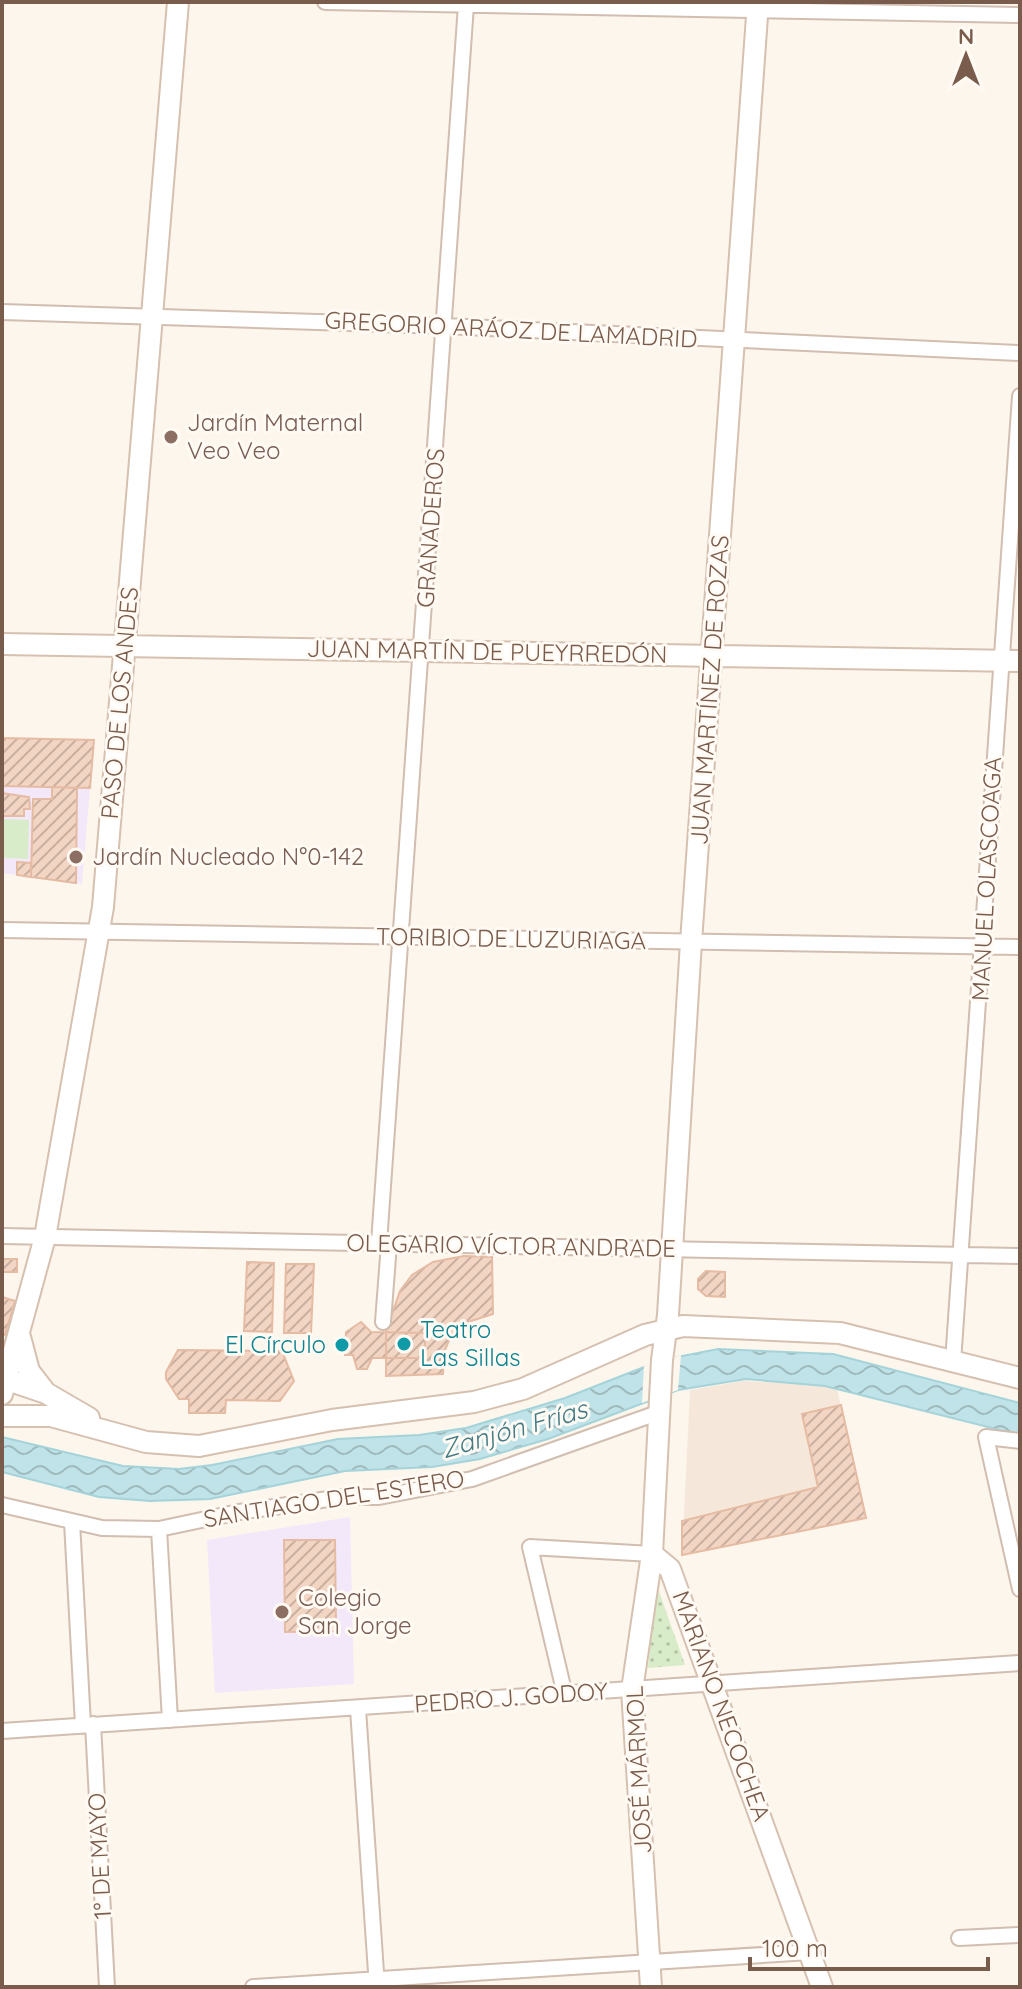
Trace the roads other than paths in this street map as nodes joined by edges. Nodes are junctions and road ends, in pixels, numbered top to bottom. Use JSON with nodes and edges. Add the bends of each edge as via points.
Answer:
{"nodes":[{"id":1,"x":178,"y":2,"type":"edge"},
{"id":2,"x":325,"y":2,"type":"edge"},
{"id":3,"x":466,"y":5,"type":"junction"},
{"id":4,"x":623,"y":5,"type":"edge"},
{"id":5,"x":758,"y":6,"type":"edge"},
{"id":6,"x":1020,"y":15,"type":"edge"},
{"id":7,"x":2,"y":312,"type":"edge"},
{"id":8,"x":154,"y":317,"type":"junction"},
{"id":9,"x":445,"y":326,"type":"junction"},
{"id":10,"x":736,"y":341,"type":"junction"},
{"id":11,"x":1020,"y":353,"type":"edge"},
{"id":12,"x":1020,"y":396,"type":"edge"},
{"id":13,"x":2,"y":644,"type":"edge"},
{"id":14,"x":124,"y":646,"type":"junction"},
{"id":15,"x":423,"y":651,"type":"junction"},
{"id":16,"x":712,"y":656,"type":"junction"},
{"id":17,"x":999,"y":660,"type":"junction"},
{"id":18,"x":1020,"y":661,"type":"edge"},
{"id":19,"x":2,"y":930,"type":"edge"},
{"id":20,"x":100,"y":932,"type":"junction"},
{"id":21,"x":401,"y":937,"type":"junction"},
{"id":22,"x":691,"y":942,"type":"junction"},
{"id":23,"x":984,"y":946,"type":"junction"},
{"id":24,"x":1020,"y":947,"type":"edge"},
{"id":25,"x":2,"y":1236,"type":"edge"},
{"id":26,"x":45,"y":1237,"type":"junction"},
{"id":27,"x":384,"y":1244,"type":"junction"},
{"id":28,"x":671,"y":1249,"type":"junction"},
{"id":29,"x":959,"y":1255,"type":"junction"},
{"id":30,"x":1020,"y":1256,"type":"edge"},
{"id":31,"x":383,"y":1322,"type":"dead end"},
{"id":32,"x":667,"y":1329,"type":"junction"},
{"id":33,"x":20,"y":1334,"type":"junction"},
{"id":34,"x":953,"y":1362,"type":"junction"},
{"id":35,"x":1020,"y":1378,"type":"edge"},
{"id":36,"x":4,"y":1384,"type":"edge"},
{"id":37,"x":661,"y":1386,"type":"junction"},
{"id":38,"x":46,"y":1393,"type":"junction"},
{"id":39,"x":2,"y":1416,"type":"edge"},
{"id":40,"x":107,"y":1429,"type":"junction"},
{"id":41,"x":1020,"y":1441,"type":"edge"},
{"id":42,"x":2,"y":1505,"type":"edge"},
{"id":43,"x":72,"y":1522,"type":"junction"},
{"id":44,"x":159,"y":1529,"type":"junction"},
{"id":45,"x":652,"y":1554,"type":"junction"},
{"id":46,"x":1020,"y":1589,"type":"edge"},
{"id":47,"x":1020,"y":1663,"type":"edge"},
{"id":48,"x":714,"y":1684,"type":"junction"},
{"id":49,"x":632,"y":1690,"type":"junction"},
{"id":50,"x":565,"y":1695,"type":"junction"},
{"id":51,"x":358,"y":1709,"type":"junction"},
{"id":52,"x":170,"y":1720,"type":"junction"},
{"id":53,"x":88,"y":1725,"type":"junction"},
{"id":54,"x":2,"y":1731,"type":"edge"},
{"id":55,"x":1020,"y":1935,"type":"edge"},
{"id":56,"x":959,"y":1938,"type":"dead end"},
{"id":57,"x":810,"y":1952,"type":"junction"},
{"id":58,"x":650,"y":1962,"type":"junction"},
{"id":59,"x":377,"y":1983,"type":"edge"},
{"id":60,"x":107,"y":1987,"type":"edge"},
{"id":61,"x":253,"y":1987,"type":"edge"},
{"id":62,"x":651,"y":1987,"type":"edge"},
{"id":63,"x":822,"y":1987,"type":"edge"}],
"edges":[{"from":1,"to":8,"type":"street","name":"PASO DE LOS ANDES"},
{"from":2,"to":3,"type":"street"},
{"from":3,"to":4,"type":"street"},
{"from":3,"to":9,"type":"street","name":"GRANADEROS"},
{"from":4,"to":5,"type":"street"},
{"from":5,"to":6,"type":"street"},
{"from":5,"to":10,"type":"street","name":"JUAN MARTÍNEZ DE ROZAS"},
{"from":7,"to":8,"type":"street","name":"GREGORIO ARÁOZ DE LAMADRID"},
{"from":8,"to":9,"type":"street","name":"GREGORIO ARÁOZ DE LAMADRID"},
{"from":8,"to":14,"type":"street","name":"PASO DE LOS ANDES"},
{"from":9,"to":10,"type":"street","name":"GREGORIO ARÁOZ DE LAMADRID"},
{"from":9,"to":15,"type":"street","name":"GRANADEROS"},
{"from":10,"to":11,"type":"street","name":"GREGORIO ARÁOZ DE LAMADRID"},
{"from":10,"to":16,"type":"street","name":"JUAN MARTÍNEZ DE ROZAS"},
{"from":12,"to":17,"type":"street","name":"MANUEL OLASCOAGA"},
{"from":13,"to":14,"type":"street","name":"JUAN MARTÍN DE PUEYRREDÓN"},
{"from":14,"to":15,"type":"street","name":"JUAN MARTÍN DE PUEYRREDÓN"},
{"from":14,"to":20,"type":"street","name":"PASO DE LOS ANDES"},
{"from":15,"to":16,"type":"street","name":"JUAN MARTÍN DE PUEYRREDÓN"},
{"from":15,"to":21,"type":"street","name":"GRANADEROS"},
{"from":16,"to":17,"type":"street","name":"JUAN MARTÍN DE PUEYRREDÓN"},
{"from":16,"to":22,"type":"street","name":"JUAN MARTÍNEZ DE ROZAS"},
{"from":17,"to":18,"type":"street","name":"JUAN MARTÍN DE PUEYRREDÓN"},
{"from":17,"to":23,"type":"street","name":"MANUEL OLASCOAGA"},
{"from":19,"to":20,"type":"street","name":"TORIBIO DE LUZURIAGA"},
{"from":20,"to":21,"type":"street","name":"TORIBIO DE LUZURIAGA"},
{"from":20,"to":26,"type":"street","name":"PASO DE LOS ANDES"},
{"from":21,"to":22,"type":"street","name":"TORIBIO DE LUZURIAGA"},
{"from":21,"to":27,"type":"street","name":"GRANADEROS"},
{"from":22,"to":23,"type":"street","name":"TORIBIO DE LUZURIAGA"},
{"from":22,"to":28,"type":"street","name":"JUAN MARTÍNEZ DE ROZAS"},
{"from":23,"to":24,"type":"street","name":"TORIBIO DE LUZURIAGA"},
{"from":23,"to":29,"type":"street","name":"MANUEL OLASCOAGA"},
{"from":25,"to":26,"type":"street","name":"OLEGARIO VÍCTOR ANDRADE"},
{"from":26,"to":27,"type":"street","name":"OLEGARIO VÍCTOR ANDRADE"},
{"from":26,"to":33,"type":"street","name":"PASO DE LOS ANDES"},
{"from":27,"to":28,"type":"street","name":"OLEGARIO VÍCTOR ANDRADE"},
{"from":27,"to":31,"type":"street","name":"GRANADEROS"},
{"from":28,"to":29,"type":"street","name":"OLEGARIO VÍCTOR ANDRADE"},
{"from":28,"to":32,"type":"street","name":"JUAN MARTÍNEZ DE ROZAS"},
{"from":29,"to":30,"type":"street","name":"OLEGARIO VÍCTOR ANDRADE"},
{"from":29,"to":34,"type":"street","name":"MANUEL OLASCOAGA"},
{"from":32,"to":34,"type":"street","via":[[827,1331]]},
{"from":32,"to":37,"type":"street","name":"JUAN MARTÍNEZ DE ROZAS"},
{"from":32,"to":40,"type":"street","via":[[557,1377],[474,1402],[332,1420],[199,1446],[160,1445]]},
{"from":33,"to":36,"type":"street","name":"PASO DE LOS ANDES"},
{"from":33,"to":38,"type":"street","via":[[29,1371]]},
{"from":34,"to":35,"type":"street"},
{"from":36,"to":38,"type":"street"},
{"from":37,"to":44,"type":"street","name":"SANTIAGO DEL ESTERO","via":[[472,1479],[379,1497],[239,1512]]},
{"from":37,"to":45,"type":"street"},
{"from":38,"to":40,"type":"street"},
{"from":39,"to":40,"type":"street","via":[[51,1416]]},
{"from":41,"to":46,"type":"street","via":[[986,1437]]},
{"from":42,"to":43,"type":"street","name":"SANTIAGO DEL ESTERO"},
{"from":43,"to":44,"type":"street","name":"SANTIAGO DEL ESTERO","via":[[130,1531]]},
{"from":43,"to":53,"type":"street","name":"1° DE MAYO"},
{"from":44,"to":52,"type":"street"},
{"from":45,"to":48,"type":"street","name":"MARIANO NECOCHEA","via":[[670,1569]]},
{"from":45,"to":49,"type":"street","name":"JOSÉ MÁRMOL"},
{"from":45,"to":50,"type":"street","via":[[530,1547]]},
{"from":47,"to":48,"type":"street","name":"PEDRO J. GODOY"},
{"from":48,"to":49,"type":"street","name":"PEDRO J. GODOY"},
{"from":48,"to":57,"type":"street","name":"MARIANO NECOCHEA"},
{"from":49,"to":50,"type":"street","name":"PEDRO J. GODOY"},
{"from":49,"to":58,"type":"street","name":"JOSÉ MÁRMOL"},
{"from":50,"to":51,"type":"street","name":"PEDRO J. GODOY"},
{"from":51,"to":52,"type":"street","name":"PEDRO J. GODOY"},
{"from":51,"to":59,"type":"street"},
{"from":52,"to":53,"type":"street","name":"PEDRO J. GODOY"},
{"from":53,"to":54,"type":"street","name":"PEDRO J. GODOY"},
{"from":53,"to":60,"type":"street","name":"1° DE MAYO"},
{"from":55,"to":56,"type":"street"},
{"from":57,"to":58,"type":"street"},
{"from":57,"to":63,"type":"street","name":"MARIANO NECOCHEA"},
{"from":58,"to":59,"type":"street"},
{"from":58,"to":62,"type":"street","name":"JOSÉ MÁRMOL"},
{"from":59,"to":61,"type":"street"}]}
